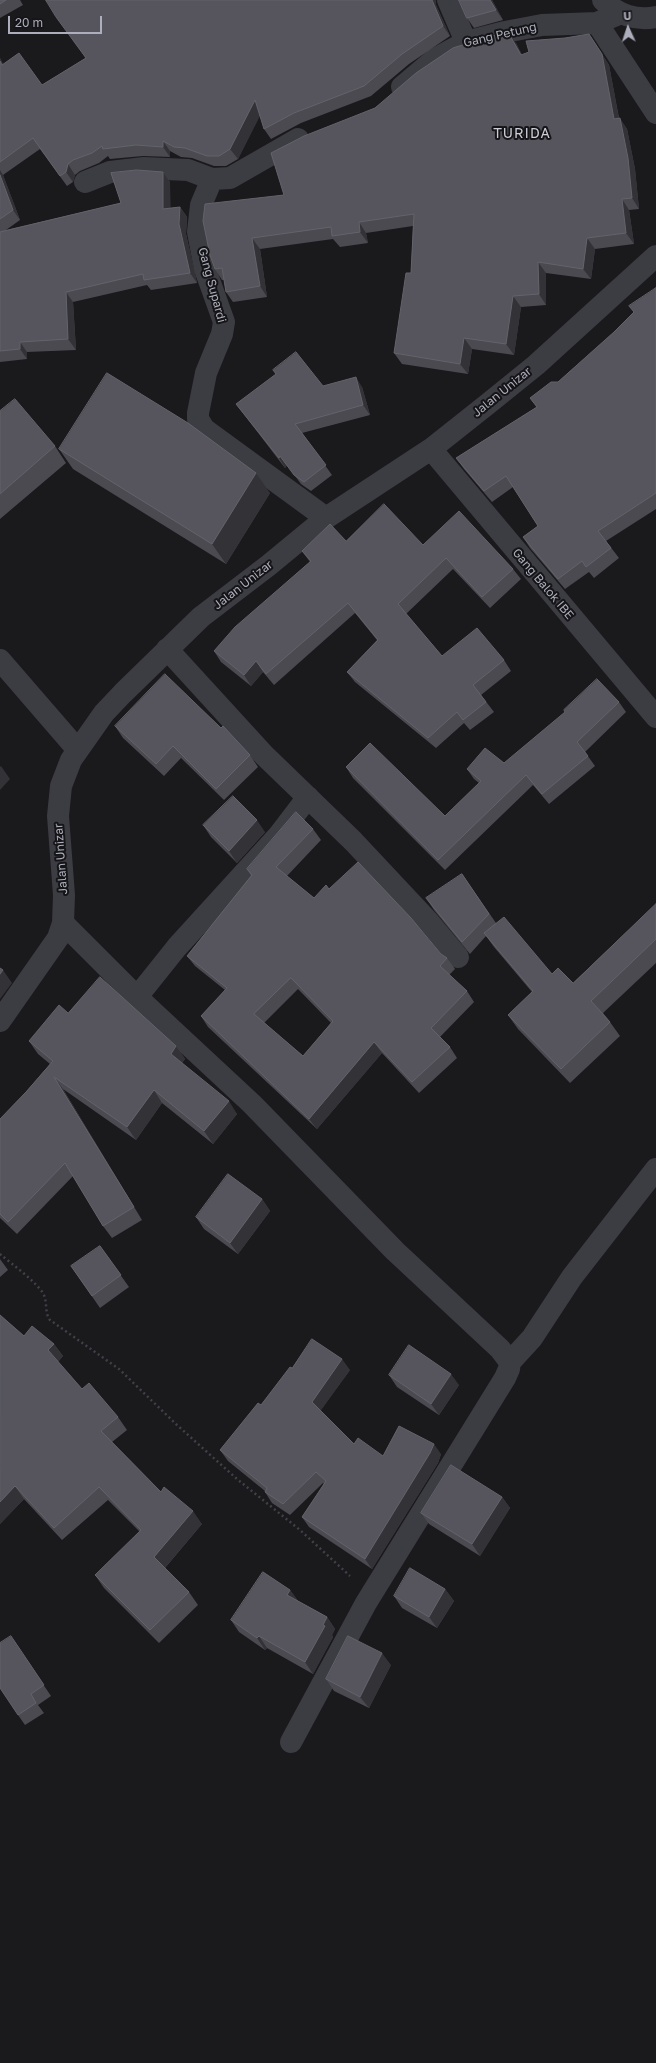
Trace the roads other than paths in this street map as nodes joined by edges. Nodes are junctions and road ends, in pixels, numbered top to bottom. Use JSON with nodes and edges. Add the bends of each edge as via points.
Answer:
{"nodes":[{"id":1,"x":448,"y":0,"type":"edge"},
{"id":2,"x":604,"y":0,"type":"edge"},
{"id":3,"x":620,"y":13,"type":"junction"},
{"id":4,"x":656,"y":18,"type":"edge"},
{"id":5,"x":597,"y":23,"type":"junction"},
{"id":6,"x":466,"y":42,"type":"junction"},
{"id":7,"x":388,"y":98,"type":"edge"},
{"id":8,"x":656,"y":113,"type":"edge"},
{"id":9,"x":320,"y":130,"type":"edge"},
{"id":10,"x":212,"y":178,"type":"junction"},
{"id":11,"x":86,"y":182,"type":"dead end"},
{"id":12,"x":656,"y":256,"type":"edge"},
{"id":13,"x":431,"y":449,"type":"junction"},
{"id":14,"x":326,"y":518,"type":"junction"},
{"id":15,"x":167,"y":649,"type":"junction"},
{"id":16,"x":0,"y":660,"type":"edge"},
{"id":17,"x":656,"y":717,"type":"edge"},
{"id":18,"x":77,"y":749,"type":"junction"},
{"id":19,"x":308,"y":797,"type":"junction"},
{"id":20,"x":63,"y":923,"type":"junction"},
{"id":21,"x":458,"y":957,"type":"dead end"},
{"id":22,"x":137,"y":997,"type":"junction"},
{"id":23,"x":0,"y":1021,"type":"edge"},
{"id":24,"x":656,"y":1169,"type":"edge"},
{"id":25,"x":510,"y":1362,"type":"junction"},
{"id":26,"x":291,"y":1742,"type":"dead end"}],
"edges":[{"from":1,"to":6,"type":"street"},
{"from":2,"to":3,"type":"street"},
{"from":3,"to":4,"type":"street","via":[[639,18]]},
{"from":3,"to":5,"type":"street"},
{"from":5,"to":6,"type":"street","name":"Gang Petung","via":[[542,25]]},
{"from":5,"to":8,"type":"street"},
{"from":6,"to":7,"type":"street","name":"Gang Petung","via":[[435,59]]},
{"from":9,"to":10,"type":"street","via":[[270,154],[238,174],[222,180]]},
{"from":10,"to":11,"type":"street","via":[[188,170],[144,168],[110,172]]},
{"from":10,"to":14,"type":"street","name":"Gang Supardi","via":[[201,205],[198,232],[205,269],[224,322],[222,334],[206,373],[198,419],[204,429]]},
{"from":12,"to":13,"type":"street","name":"Jalan Unizar","via":[[536,364]]},
{"from":13,"to":14,"type":"street","name":"Jalan Unizar"},
{"from":13,"to":17,"type":"street","name":"Gang Balok IBE"},
{"from":14,"to":15,"type":"street","name":"Jalan Unizar","via":[[201,617]]},
{"from":15,"to":18,"type":"street","name":"Jalan Unizar","via":[[114,703]]},
{"from":15,"to":19,"type":"street","via":[[264,755]]},
{"from":16,"to":18,"type":"street"},
{"from":18,"to":20,"type":"street","name":"Jalan Unizar","via":[[61,786],[59,800]]},
{"from":19,"to":21,"type":"street","via":[[353,840]]},
{"from":19,"to":22,"type":"street","via":[[279,834],[177,947]]},
{"from":20,"to":22,"type":"street"},
{"from":20,"to":23,"type":"street","name":"Jalan Unizar","via":[[54,947]]},
{"from":22,"to":25,"type":"street","via":[[252,1104],[395,1251],[500,1349]]},
{"from":24,"to":25,"type":"street","via":[[572,1277],[532,1338]]},
{"from":25,"to":26,"type":"street","via":[[505,1378],[366,1603]]}]}
